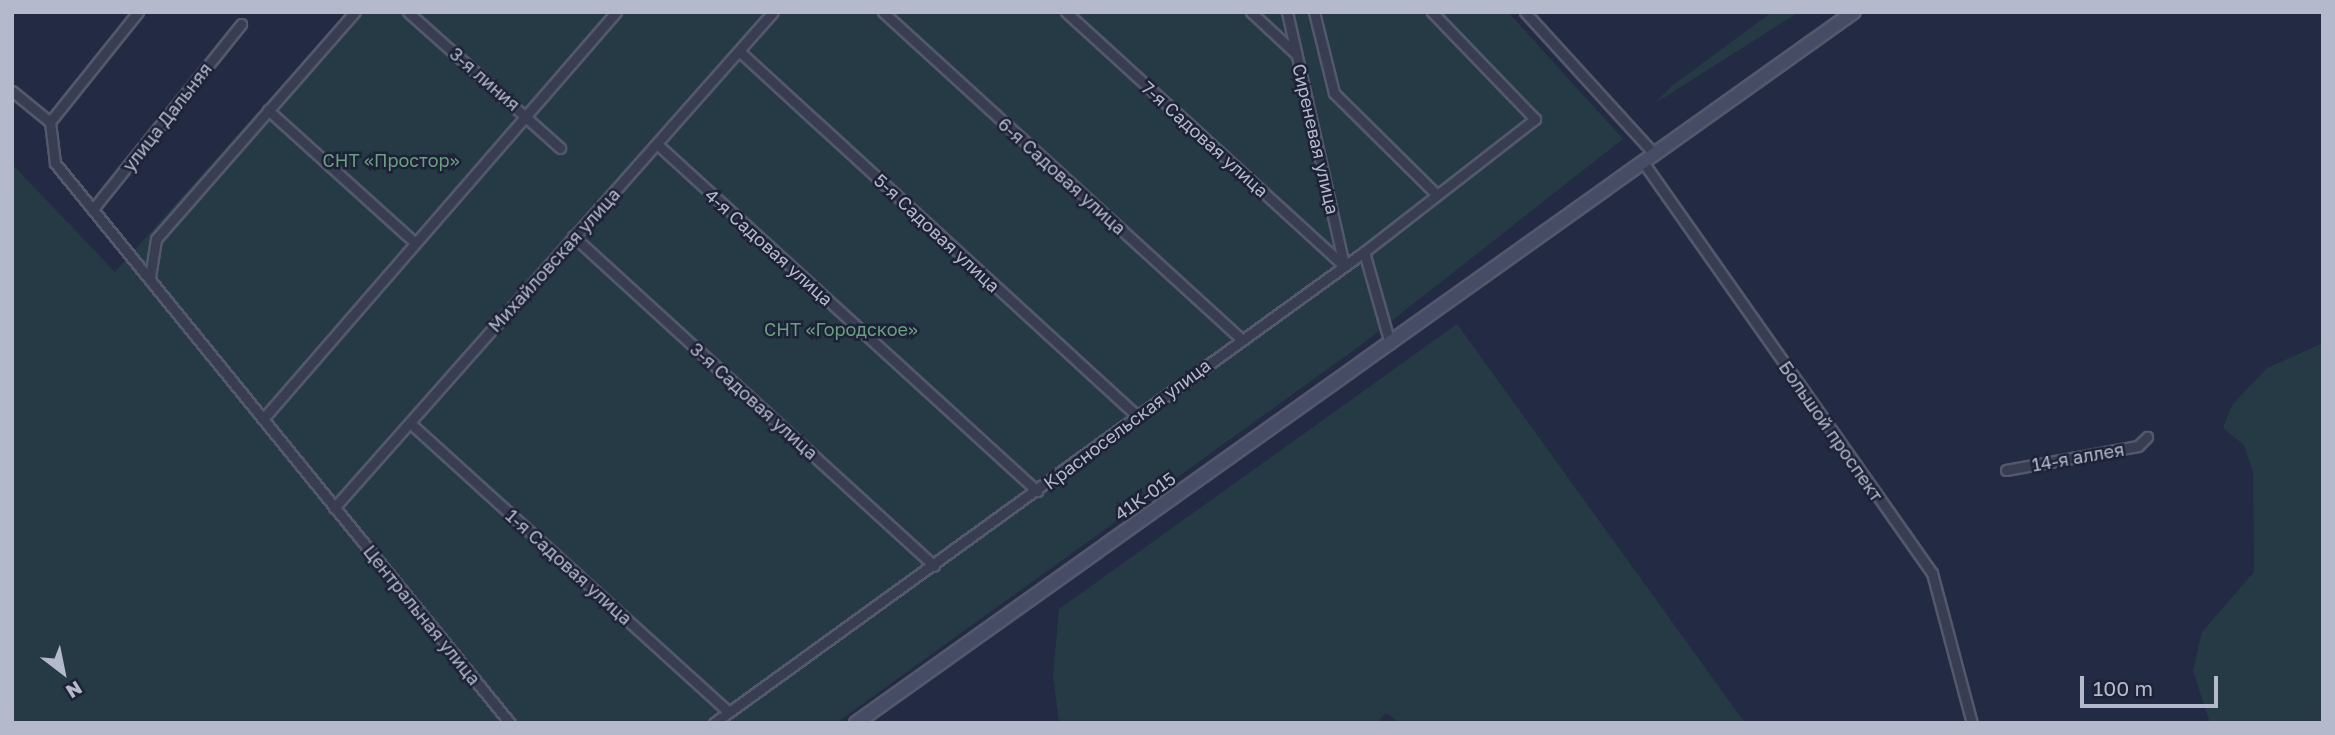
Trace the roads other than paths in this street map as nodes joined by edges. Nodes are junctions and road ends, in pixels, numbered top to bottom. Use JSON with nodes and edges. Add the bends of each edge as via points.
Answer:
{"nodes":[{"id":1,"x":138,"y":12,"type":"edge"},
{"id":2,"x":355,"y":12,"type":"edge"},
{"id":3,"x":408,"y":12,"type":"edge"},
{"id":4,"x":773,"y":12,"type":"edge"},
{"id":5,"x":883,"y":12,"type":"edge"},
{"id":6,"x":1066,"y":12,"type":"edge"},
{"id":7,"x":1251,"y":12,"type":"edge"},
{"id":8,"x":1287,"y":12,"type":"edge"},
{"id":9,"x":1314,"y":12,"type":"edge"},
{"id":10,"x":1432,"y":12,"type":"edge"},
{"id":11,"x":1525,"y":12,"type":"edge"},
{"id":12,"x":1854,"y":12,"type":"edge"},
{"id":13,"x":609,"y":15,"type":"edge"},
{"id":14,"x":241,"y":24,"type":"dead end"},
{"id":15,"x":739,"y":51,"type":"junction"},
{"id":16,"x":1297,"y":54,"type":"junction"},
{"id":17,"x":12,"y":90,"type":"edge"},
{"id":18,"x":268,"y":110,"type":"junction"},
{"id":19,"x":525,"y":114,"type":"junction"},
{"id":20,"x":50,"y":122,"type":"junction"},
{"id":21,"x":657,"y":144,"type":"junction"},
{"id":22,"x":561,"y":148,"type":"dead end"},
{"id":23,"x":1648,"y":158,"type":"junction"},
{"id":24,"x":1436,"y":194,"type":"junction"},
{"id":25,"x":93,"y":209,"type":"junction"},
{"id":26,"x":573,"y":236,"type":"junction"},
{"id":27,"x":413,"y":241,"type":"junction"},
{"id":28,"x":1364,"y":252,"type":"junction"},
{"id":29,"x":1344,"y":266,"type":"junction"},
{"id":30,"x":150,"y":277,"type":"junction"},
{"id":31,"x":1242,"y":340,"type":"junction"},
{"id":32,"x":1390,"y":344,"type":"junction"},
{"id":33,"x":1135,"y":414,"type":"junction"},
{"id":34,"x":262,"y":419,"type":"junction"},
{"id":35,"x":410,"y":423,"type":"junction"},
{"id":36,"x":2147,"y":437,"type":"dead end"},
{"id":37,"x":2006,"y":470,"type":"dead end"},
{"id":38,"x":1037,"y":491,"type":"junction"},
{"id":39,"x":334,"y":508,"type":"junction"},
{"id":40,"x":934,"y":566,"type":"junction"},
{"id":41,"x":729,"y":712,"type":"junction"},
{"id":42,"x":510,"y":723,"type":"edge"},
{"id":43,"x":714,"y":723,"type":"edge"},
{"id":44,"x":856,"y":723,"type":"edge"},
{"id":45,"x":1972,"y":723,"type":"edge"}],
"edges":[{"from":1,"to":20,"type":"street"},
{"from":2,"to":18,"type":"street"},
{"from":3,"to":19,"type":"street","name":"3-я линия"},
{"from":4,"to":15,"type":"street","name":"Михайловская улица"},
{"from":5,"to":31,"type":"street","name":"6-я Садовая улица"},
{"from":6,"to":29,"type":"street","name":"7-я Садовая улица"},
{"from":7,"to":16,"type":"street"},
{"from":8,"to":16,"type":"street","name":"Сиреневая улица"},
{"from":9,"to":24,"type":"street","via":[[1334,93]]},
{"from":10,"to":24,"type":"street","name":"Красносельская улица","via":[[1535,119]]},
{"from":11,"to":23,"type":"street","name":"Большой проспект"},
{"from":12,"to":23,"type":"main road","name":"41К-015"},
{"from":13,"to":19,"type":"street"},
{"from":14,"to":25,"type":"street","name":"улица Дальняя"},
{"from":15,"to":21,"type":"street","name":"Михайловская улица"},
{"from":15,"to":33,"type":"street","name":"5-я Садовая улица"},
{"from":16,"to":29,"type":"street","name":"Сиреневая улица"},
{"from":17,"to":20,"type":"street"},
{"from":18,"to":27,"type":"street"},
{"from":18,"to":30,"type":"street","via":[[156,239]]},
{"from":19,"to":22,"type":"street","name":"3-я линия"},
{"from":19,"to":27,"type":"street"},
{"from":20,"to":25,"type":"street","name":"Центральная улица","via":[[55,163]]},
{"from":21,"to":26,"type":"street","name":"Михайловская улица"},
{"from":21,"to":38,"type":"street","name":"4-я Садовая улица"},
{"from":23,"to":32,"type":"main road","name":"41К-015"},
{"from":23,"to":45,"type":"street","name":"Большой проспект","via":[[1932,573]]},
{"from":24,"to":28,"type":"street","name":"Красносельская улица"},
{"from":25,"to":30,"type":"street","name":"Центральная улица"},
{"from":26,"to":35,"type":"street","name":"Михайловская улица"},
{"from":26,"to":40,"type":"street","name":"3-я Садовая улица"},
{"from":27,"to":34,"type":"street"},
{"from":28,"to":29,"type":"street","name":"Красносельская улица"},
{"from":28,"to":32,"type":"street"},
{"from":29,"to":31,"type":"street","name":"Красносельская улица"},
{"from":30,"to":34,"type":"street","name":"Центральная улица"},
{"from":31,"to":33,"type":"street","name":"Красносельская улица"},
{"from":32,"to":44,"type":"main road","name":"41К-015"},
{"from":33,"to":38,"type":"street","name":"Красносельская улица"},
{"from":34,"to":39,"type":"street","name":"Центральная улица"},
{"from":35,"to":39,"type":"street","name":"Михайловская улица"},
{"from":35,"to":41,"type":"street","name":"1-я Садовая улица"},
{"from":36,"to":37,"type":"street","name":"14-я аллея","via":[[2138,446]]},
{"from":38,"to":40,"type":"street","name":"Красносельская улица"},
{"from":39,"to":42,"type":"street","name":"Центральная улица"},
{"from":40,"to":41,"type":"street","name":"Красносельская улица"},
{"from":41,"to":43,"type":"street","name":"Красносельская улица"}]}
